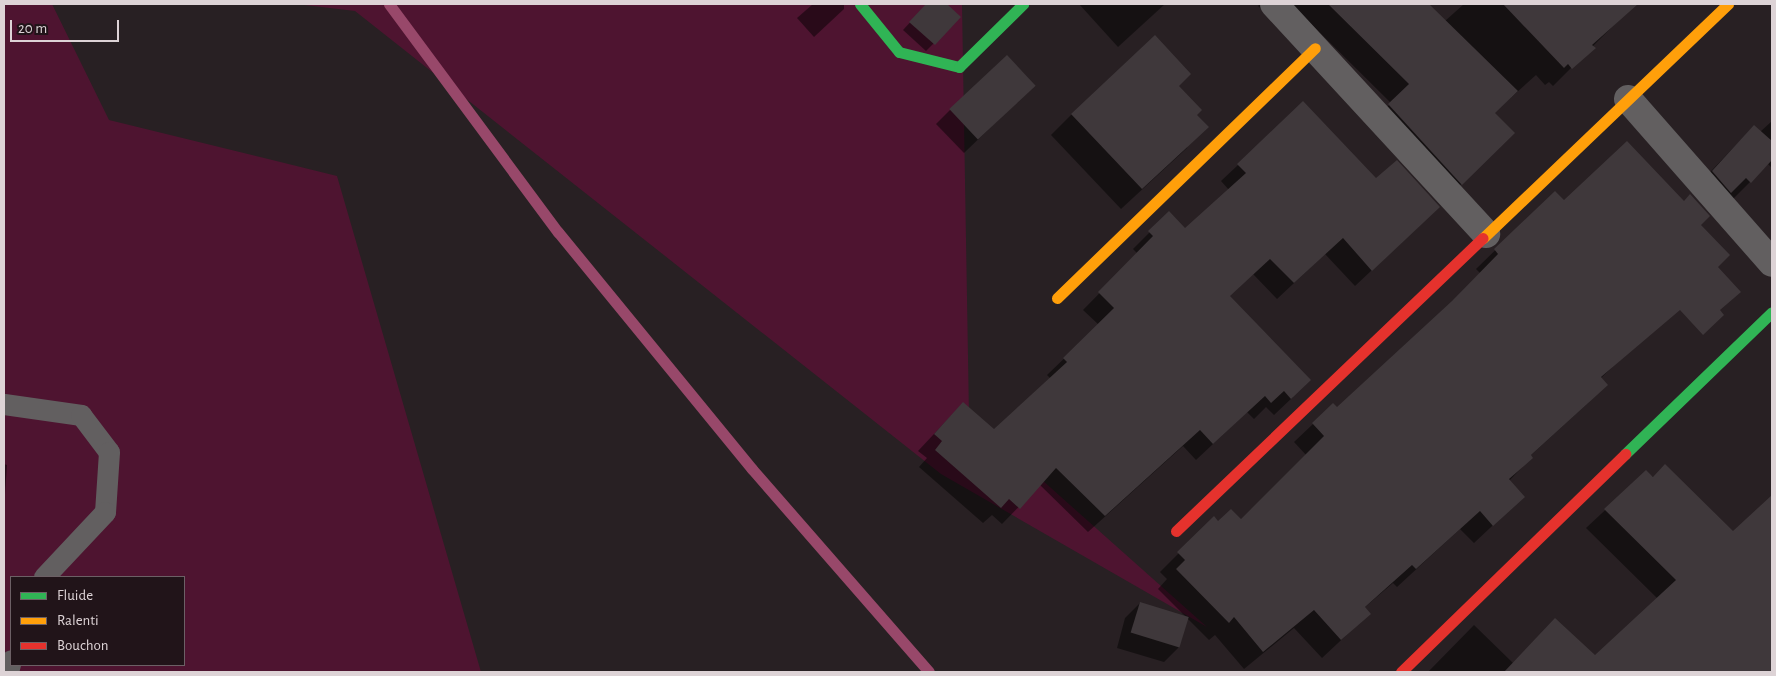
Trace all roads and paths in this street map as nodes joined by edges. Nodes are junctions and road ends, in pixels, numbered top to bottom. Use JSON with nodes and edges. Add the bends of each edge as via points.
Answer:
{"nodes":[{"id":1,"x":860,"y":4,"type":"edge"},
{"id":2,"x":1023,"y":4,"type":"edge"},
{"id":3,"x":1274,"y":4,"type":"edge"},
{"id":4,"x":1728,"y":4,"type":"edge"},
{"id":5,"x":1315,"y":48,"type":"junction"},
{"id":6,"x":1628,"y":98,"type":"junction"},
{"id":7,"x":1486,"y":234,"type":"junction"},
{"id":8,"x":1772,"y":263,"type":"edge"},
{"id":9,"x":1057,"y":298,"type":"dead end"},
{"id":10,"x":1772,"y":312,"type":"edge"},
{"id":11,"x":4,"y":404,"type":"edge"},
{"id":12,"x":1176,"y":531,"type":"dead end"},
{"id":13,"x":45,"y":576,"type":"edge"},
{"id":14,"x":1401,"y":672,"type":"edge"}],
"edges":[{"from":1,"to":2,"type":"street","via":[[899,52],[958,67]]},
{"from":3,"to":5,"type":"street"},
{"from":4,"to":6,"type":"street"},
{"from":5,"to":7,"type":"street"},
{"from":5,"to":9,"type":"street"},
{"from":6,"to":7,"type":"street"},
{"from":6,"to":8,"type":"street"},
{"from":7,"to":12,"type":"street"},
{"from":10,"to":14,"type":"street"},
{"from":11,"to":13,"type":"lane","via":[[80,415],[109,452],[105,512]]}]}
